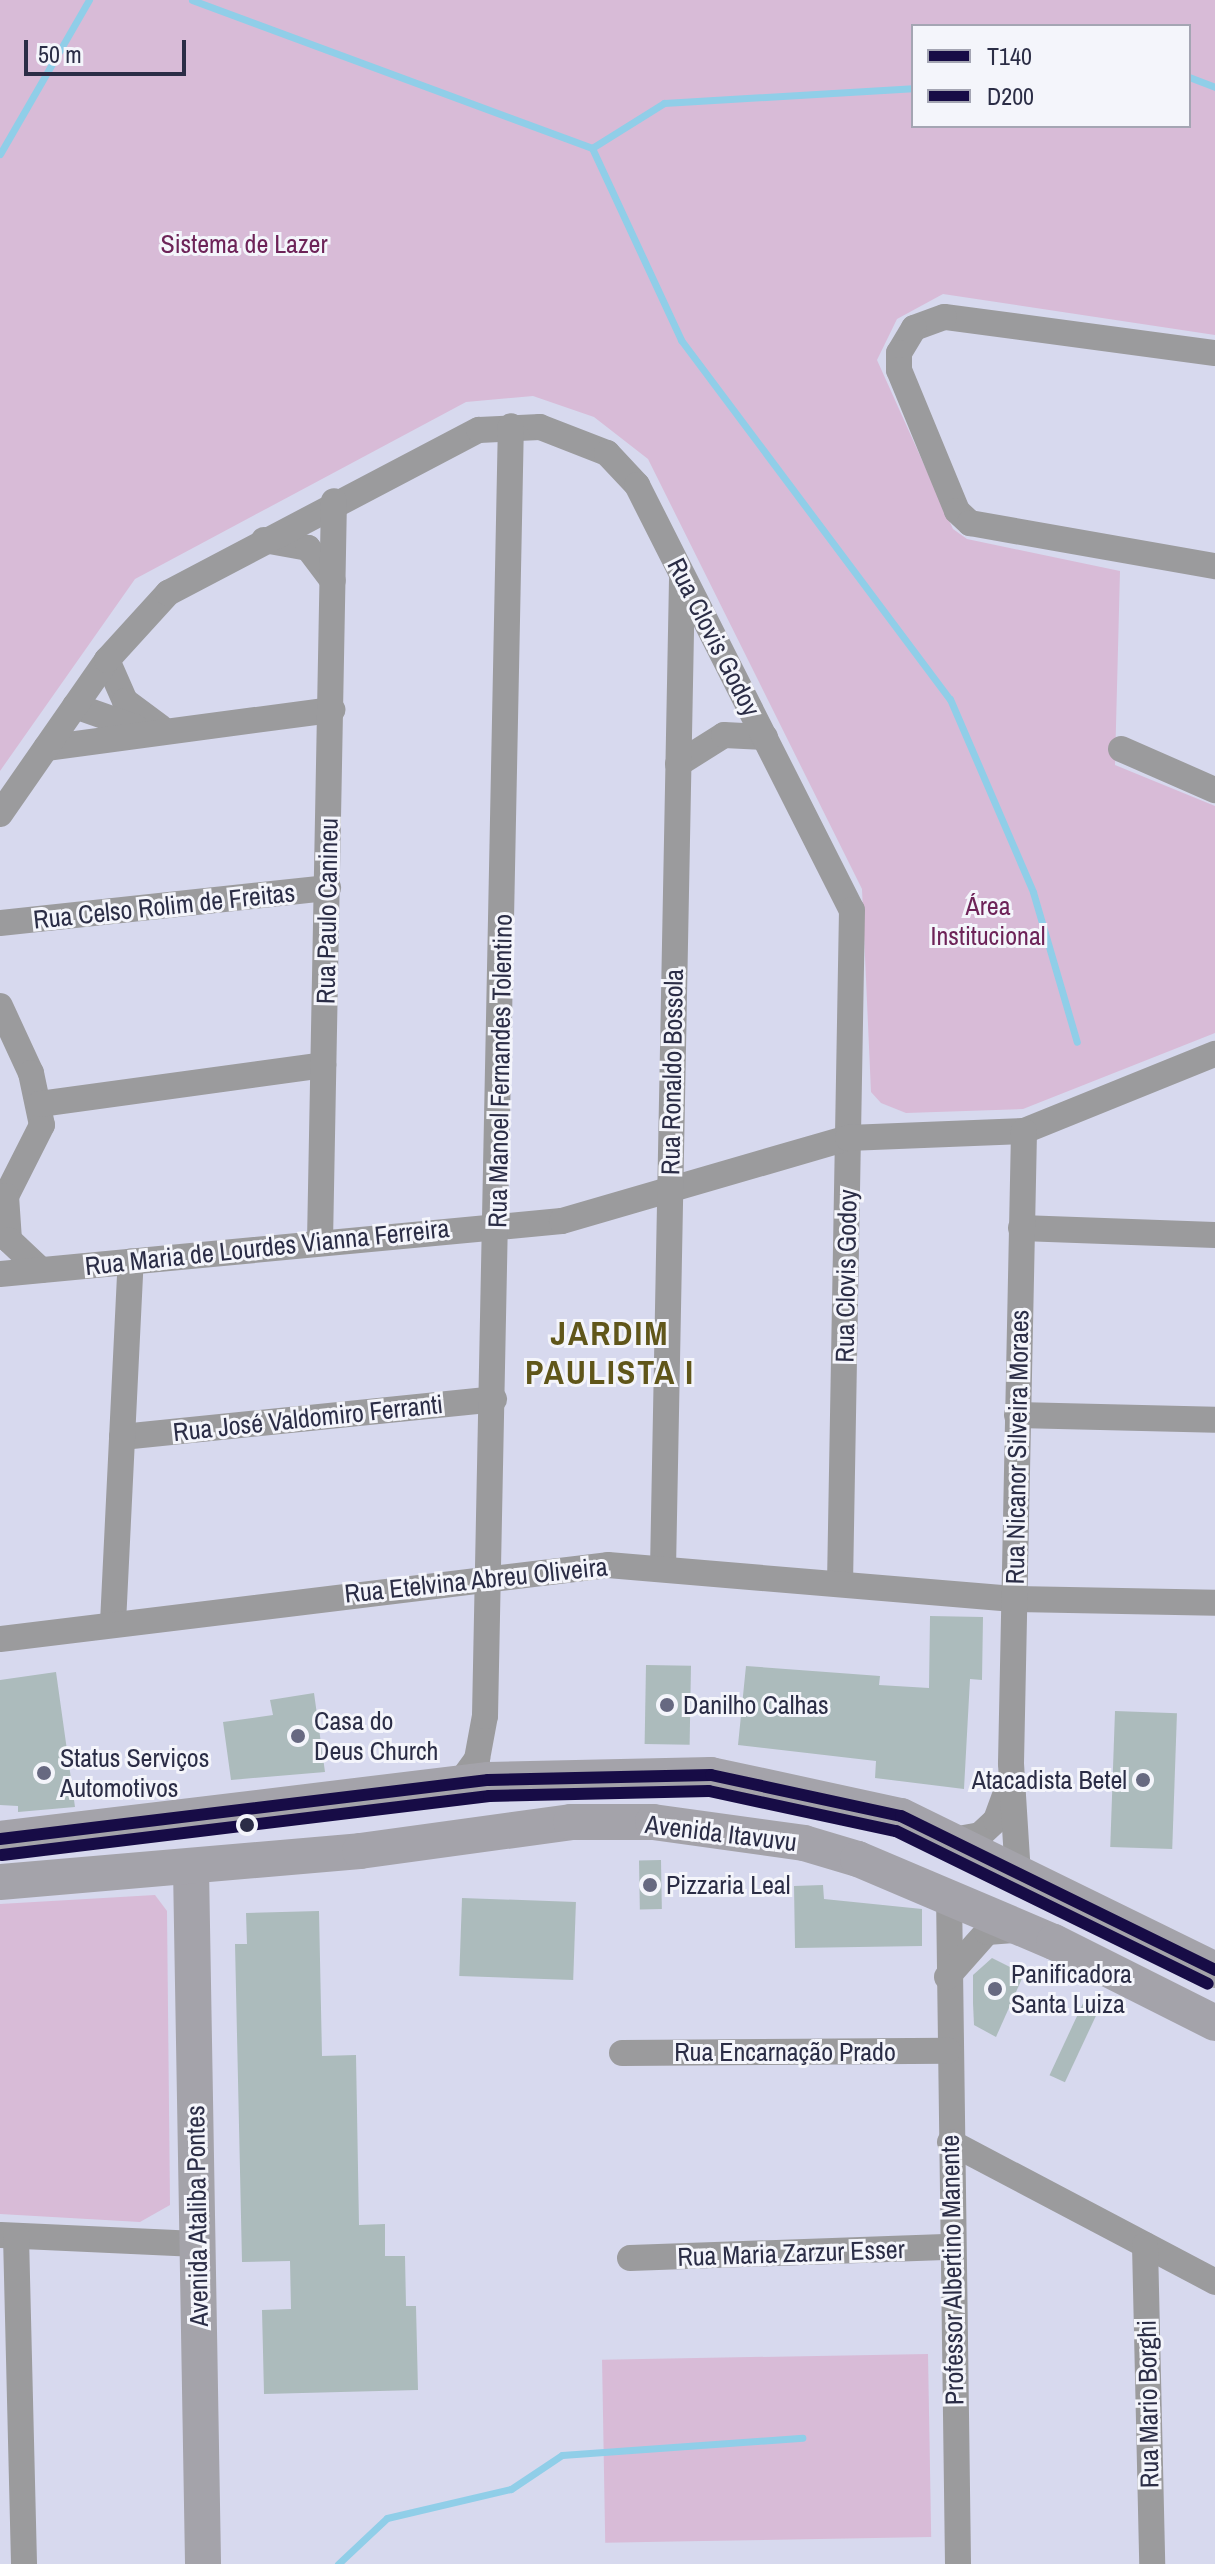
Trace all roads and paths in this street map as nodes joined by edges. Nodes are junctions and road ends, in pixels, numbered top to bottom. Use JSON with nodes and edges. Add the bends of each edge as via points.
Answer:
{"nodes":[{"id":1,"x":1215,"y":353,"type":"edge"},
{"id":2,"x":511,"y":426,"type":"junction"},
{"id":3,"x":334,"y":501,"type":"junction"},
{"id":4,"x":264,"y":540,"type":"junction"},
{"id":5,"x":1215,"y":566,"type":"edge"},
{"id":6,"x":682,"y":576,"type":"junction"},
{"id":7,"x":333,"y":581,"type":"junction"},
{"id":8,"x":107,"y":660,"type":"junction"},
{"id":9,"x":75,"y":706,"type":"junction"},
{"id":10,"x":332,"y":710,"type":"junction"},
{"id":11,"x":166,"y":730,"type":"junction"},
{"id":12,"x":765,"y":737,"type":"junction"},
{"id":13,"x":46,"y":748,"type":"junction"},
{"id":14,"x":1121,"y":749,"type":"dead end"},
{"id":15,"x":678,"y":764,"type":"junction"},
{"id":16,"x":1215,"y":790,"type":"edge"},
{"id":17,"x":0,"y":814,"type":"edge"},
{"id":18,"x":328,"y":888,"type":"junction"},
{"id":19,"x":0,"y":923,"type":"edge"},
{"id":20,"x":0,"y":1006,"type":"edge"},
{"id":21,"x":1215,"y":1054,"type":"edge"},
{"id":22,"x":323,"y":1065,"type":"junction"},
{"id":23,"x":40,"y":1104,"type":"junction"},
{"id":24,"x":672,"y":1131,"type":"junction"},
{"id":25,"x":1024,"y":1131,"type":"junction"},
{"id":26,"x":848,"y":1138,"type":"junction"},
{"id":27,"x":731,"y":1171,"type":"junction"},
{"id":28,"x":670,"y":1186,"type":"junction"},
{"id":29,"x":622,"y":1201,"type":"junction"},
{"id":30,"x":2,"y":1203,"type":"edge"},
{"id":31,"x":498,"y":1225,"type":"junction"},
{"id":32,"x":1021,"y":1228,"type":"junction"},
{"id":33,"x":1215,"y":1235,"type":"edge"},
{"id":34,"x":669,"y":1237,"type":"junction"},
{"id":35,"x":320,"y":1242,"type":"junction"},
{"id":36,"x":131,"y":1261,"type":"junction"},
{"id":37,"x":88,"y":1265,"type":"junction"},
{"id":38,"x":41,"y":1270,"type":"junction"},
{"id":39,"x":0,"y":1274,"type":"edge"},
{"id":40,"x":129,"y":1312,"type":"junction"},
{"id":41,"x":494,"y":1399,"type":"junction"},
{"id":42,"x":1017,"y":1415,"type":"junction"},
{"id":43,"x":1215,"y":1420,"type":"edge"},
{"id":44,"x":122,"y":1437,"type":"junction"},
{"id":45,"x":663,"y":1569,"type":"junction"},
{"id":46,"x":490,"y":1574,"type":"junction"},
{"id":47,"x":840,"y":1582,"type":"junction"},
{"id":48,"x":1014,"y":1599,"type":"junction"},
{"id":49,"x":1215,"y":1603,"type":"edge"},
{"id":50,"x":113,"y":1623,"type":"junction"},
{"id":51,"x":0,"y":1639,"type":"edge"},
{"id":52,"x":485,"y":1716,"type":"junction"},
{"id":53,"x":1011,"y":1763,"type":"junction"},
{"id":54,"x":520,"y":1777,"type":"junction"},
{"id":55,"x":459,"y":1784,"type":"junction"},
{"id":56,"x":111,"y":1830,"type":"junction"},
{"id":57,"x":0,"y":1839,"type":"edge"},
{"id":58,"x":964,"y":1843,"type":"junction"},
{"id":59,"x":191,"y":1868,"type":"junction"},
{"id":60,"x":1018,"y":1875,"type":"junction"},
{"id":61,"x":0,"y":1882,"type":"edge"},
{"id":62,"x":949,"y":1894,"type":"junction"},
{"id":63,"x":1041,"y":1936,"type":"junction"},
{"id":64,"x":1215,"y":1970,"type":"edge"},
{"id":65,"x":947,"y":1977,"type":"junction"},
{"id":66,"x":1215,"y":2023,"type":"edge"},
{"id":67,"x":948,"y":2051,"type":"junction"},
{"id":68,"x":622,"y":2053,"type":"dead end"},
{"id":69,"x":950,"y":2142,"type":"junction"},
{"id":70,"x":8,"y":2236,"type":"edge"},
{"id":71,"x":197,"y":2244,"type":"junction"},
{"id":72,"x":1145,"y":2245,"type":"junction"},
{"id":73,"x":952,"y":2247,"type":"junction"},
{"id":74,"x":630,"y":2258,"type":"dead end"},
{"id":75,"x":1215,"y":2282,"type":"edge"},
{"id":76,"x":24,"y":2564,"type":"edge"},
{"id":77,"x":203,"y":2564,"type":"edge"},
{"id":78,"x":958,"y":2564,"type":"edge"},
{"id":79,"x":1152,"y":2564,"type":"edge"}],
"edges":[{"from":1,"to":5,"type":"street","via":[[944,317],[926,320],[907,337],[899,370],[957,511],[987,532]]},
{"from":2,"to":3,"type":"street","name":"Rua Clovis Godoy","via":[[452,441]]},
{"from":2,"to":6,"type":"street","name":"Rua Clovis Godoy","via":[[575,434],[607,453],[637,485]]},
{"from":2,"to":31,"type":"street","name":"Rua Manoel Fernandes Tolentino"},
{"from":3,"to":4,"type":"street","name":"Rua Clovis Godoy"},
{"from":3,"to":7,"type":"street","name":"Rua Paulo Canineu"},
{"from":4,"to":7,"type":"street","via":[[308,548]]},
{"from":4,"to":8,"type":"street","name":"Rua Clovis Godoy","via":[[155,602]]},
{"from":6,"to":12,"type":"street","name":"Rua Clovis Godoy"},
{"from":6,"to":15,"type":"street","name":"Rua Ronaldo Bossola"},
{"from":7,"to":10,"type":"street","name":"Rua Paulo Canineu"},
{"from":8,"to":9,"type":"street","name":"Rua Clovis Godoy"},
{"from":8,"to":11,"type":"street","via":[[125,701]]},
{"from":9,"to":11,"type":"street","via":[[109,723]]},
{"from":9,"to":13,"type":"street","name":"Rua Clovis Godoy"},
{"from":10,"to":11,"type":"street"},
{"from":10,"to":18,"type":"street","name":"Rua Paulo Canineu"},
{"from":11,"to":13,"type":"street"},
{"from":12,"to":15,"type":"street","via":[[740,733],[707,740]]},
{"from":12,"to":26,"type":"street","name":"Rua Clovis Godoy","via":[[852,910]]},
{"from":13,"to":17,"type":"street","name":"Rua Clovis Godoy"},
{"from":14,"to":16,"type":"street"},
{"from":15,"to":24,"type":"street","name":"Rua Ronaldo Bossola"},
{"from":18,"to":19,"type":"street","name":"Rua Celso Rolim de Freitas"},
{"from":18,"to":22,"type":"street","name":"Rua Paulo Canineu"},
{"from":20,"to":23,"type":"street"},
{"from":21,"to":25,"type":"street","name":"Rua Maria de Lourdes Vianna Ferreira"},
{"from":22,"to":23,"type":"street"},
{"from":22,"to":35,"type":"street","name":"Rua Paulo Canineu"},
{"from":23,"to":30,"type":"street","via":[[38,1145]]},
{"from":24,"to":27,"type":"street","via":[[692,1158]]},
{"from":24,"to":28,"type":"street","name":"Rua Ronaldo Bossola"},
{"from":25,"to":26,"type":"street","name":"Rua Maria de Lourdes Vianna Ferreira"},
{"from":25,"to":32,"type":"street","name":"Rua Nicanor Silveira Moraes"},
{"from":26,"to":27,"type":"street","name":"Rua Maria de Lourdes Vianna Ferreira"},
{"from":26,"to":47,"type":"street","name":"Rua Clovis Godoy"},
{"from":27,"to":28,"type":"street","name":"Rua Maria de Lourdes Vianna Ferreira"},
{"from":28,"to":29,"type":"street","name":"Rua Maria de Lourdes Vianna Ferreira"},
{"from":28,"to":34,"type":"street","name":"Rua Ronaldo Bossola"},
{"from":29,"to":31,"type":"street","name":"Rua Maria de Lourdes Vianna Ferreira","via":[[562,1221]]},
{"from":29,"to":34,"type":"street","via":[[659,1219]]},
{"from":30,"to":38,"type":"street","via":[[9,1240]]},
{"from":31,"to":35,"type":"street","name":"Rua Maria de Lourdes Vianna Ferreira"},
{"from":31,"to":41,"type":"street","name":"Rua Manoel Fernandes Tolentino"},
{"from":32,"to":33,"type":"street"},
{"from":32,"to":42,"type":"street","name":"Rua Nicanor Silveira Moraes"},
{"from":34,"to":45,"type":"street","name":"Rua Ronaldo Bossola"},
{"from":35,"to":36,"type":"street","name":"Rua Maria de Lourdes Vianna Ferreira"},
{"from":36,"to":37,"type":"street","name":"Rua Maria de Lourdes Vianna Ferreira"},
{"from":36,"to":40,"type":"street"},
{"from":37,"to":38,"type":"street","name":"Rua Maria de Lourdes Vianna Ferreira"},
{"from":37,"to":40,"type":"street","via":[[116,1283]]},
{"from":38,"to":39,"type":"street","name":"Rua Maria de Lourdes Vianna Ferreira"},
{"from":40,"to":44,"type":"street"},
{"from":41,"to":44,"type":"street","name":"Rua José Valdomiro Ferranti"},
{"from":41,"to":46,"type":"street","name":"Rua Manoel Fernandes Tolentino"},
{"from":42,"to":43,"type":"street"},
{"from":42,"to":48,"type":"street","name":"Rua Nicanor Silveira Moraes"},
{"from":44,"to":50,"type":"street"},
{"from":45,"to":46,"type":"street","name":"Rua Etelvina Abreu Oliveira","via":[[608,1565]]},
{"from":45,"to":47,"type":"street","name":"Rua Etelvina Abreu Oliveira"},
{"from":46,"to":50,"type":"street","name":"Rua Etelvina Abreu Oliveira"},
{"from":46,"to":52,"type":"street","name":"Rua Manoel Fernandes Tolentino"},
{"from":47,"to":48,"type":"street","name":"Rua Etelvina Abreu Oliveira"},
{"from":48,"to":49,"type":"street","name":"Rua Etelvina Abreu Oliveira"},
{"from":48,"to":53,"type":"street","name":"Rua Nicanor Silveira Moraes"},
{"from":50,"to":51,"type":"street","name":"Rua Etelvina Abreu Oliveira"},
{"from":52,"to":54,"type":"street","name":"Rua Manoel Fernandes Tolentino","via":[[495,1758]]},
{"from":52,"to":55,"type":"street","name":"Rua Manoel Fernandes Tolentino","via":[[477,1759]]},
{"from":53,"to":58,"type":"street","name":"Rua Nicanor Silveira Moraes","via":[[1006,1800]]},
{"from":53,"to":60,"type":"street","name":"Rua Nicanor Silveira Moraes"},
{"from":54,"to":55,"type":"main road","name":"Avenida Itavuvu"},
{"from":54,"to":58,"type":"main road","name":"Avenida Itavuvu","via":[[711,1775],[873,1808]]},
{"from":55,"to":56,"type":"main road","name":"Avenida Itavuvu"},
{"from":56,"to":57,"type":"main road","name":"Avenida Itavuvu"},
{"from":56,"to":59,"type":"main road","name":"Avenida Itavuvu","via":[[177,1851]]},
{"from":58,"to":60,"type":"main road","name":"Avenida Itavuvu"},
{"from":58,"to":62,"type":"main road"},
{"from":59,"to":61,"type":"main road","name":"Avenida Itavuvu"},
{"from":59,"to":62,"type":"main road","name":"Avenida Itavuvu","via":[[571,1822],[653,1822],[804,1843]]},
{"from":59,"to":71,"type":"main road","name":"Avenida Ataliba Pontes"},
{"from":60,"to":63,"type":"main road"},
{"from":60,"to":64,"type":"main road","name":"Avenida Itavuvu"},
{"from":62,"to":63,"type":"main road","name":"Avenida Itavuvu"},
{"from":62,"to":65,"type":"street","name":"Professor Albertino Manente"},
{"from":63,"to":65,"type":"street","via":[[987,1932]]},
{"from":63,"to":66,"type":"main road","name":"Avenida Itavuvu"},
{"from":65,"to":67,"type":"street","name":"Professor Albertino Manente"},
{"from":67,"to":68,"type":"street","name":"Rua Encarnação Prado"},
{"from":67,"to":69,"type":"street","name":"Professor Albertino Manente"},
{"from":69,"to":72,"type":"street"},
{"from":69,"to":73,"type":"street","name":"Professor Albertino Manente"},
{"from":70,"to":71,"type":"street"},
{"from":70,"to":76,"type":"street"},
{"from":71,"to":77,"type":"main road","name":"Avenida Ataliba Pontes"},
{"from":72,"to":75,"type":"street"},
{"from":72,"to":79,"type":"street","name":"Rua Mario Borghi"},
{"from":73,"to":74,"type":"street","name":"Rua Maria Zarzur Esser"},
{"from":73,"to":78,"type":"street","name":"Professor Albertino Manente"}]}
